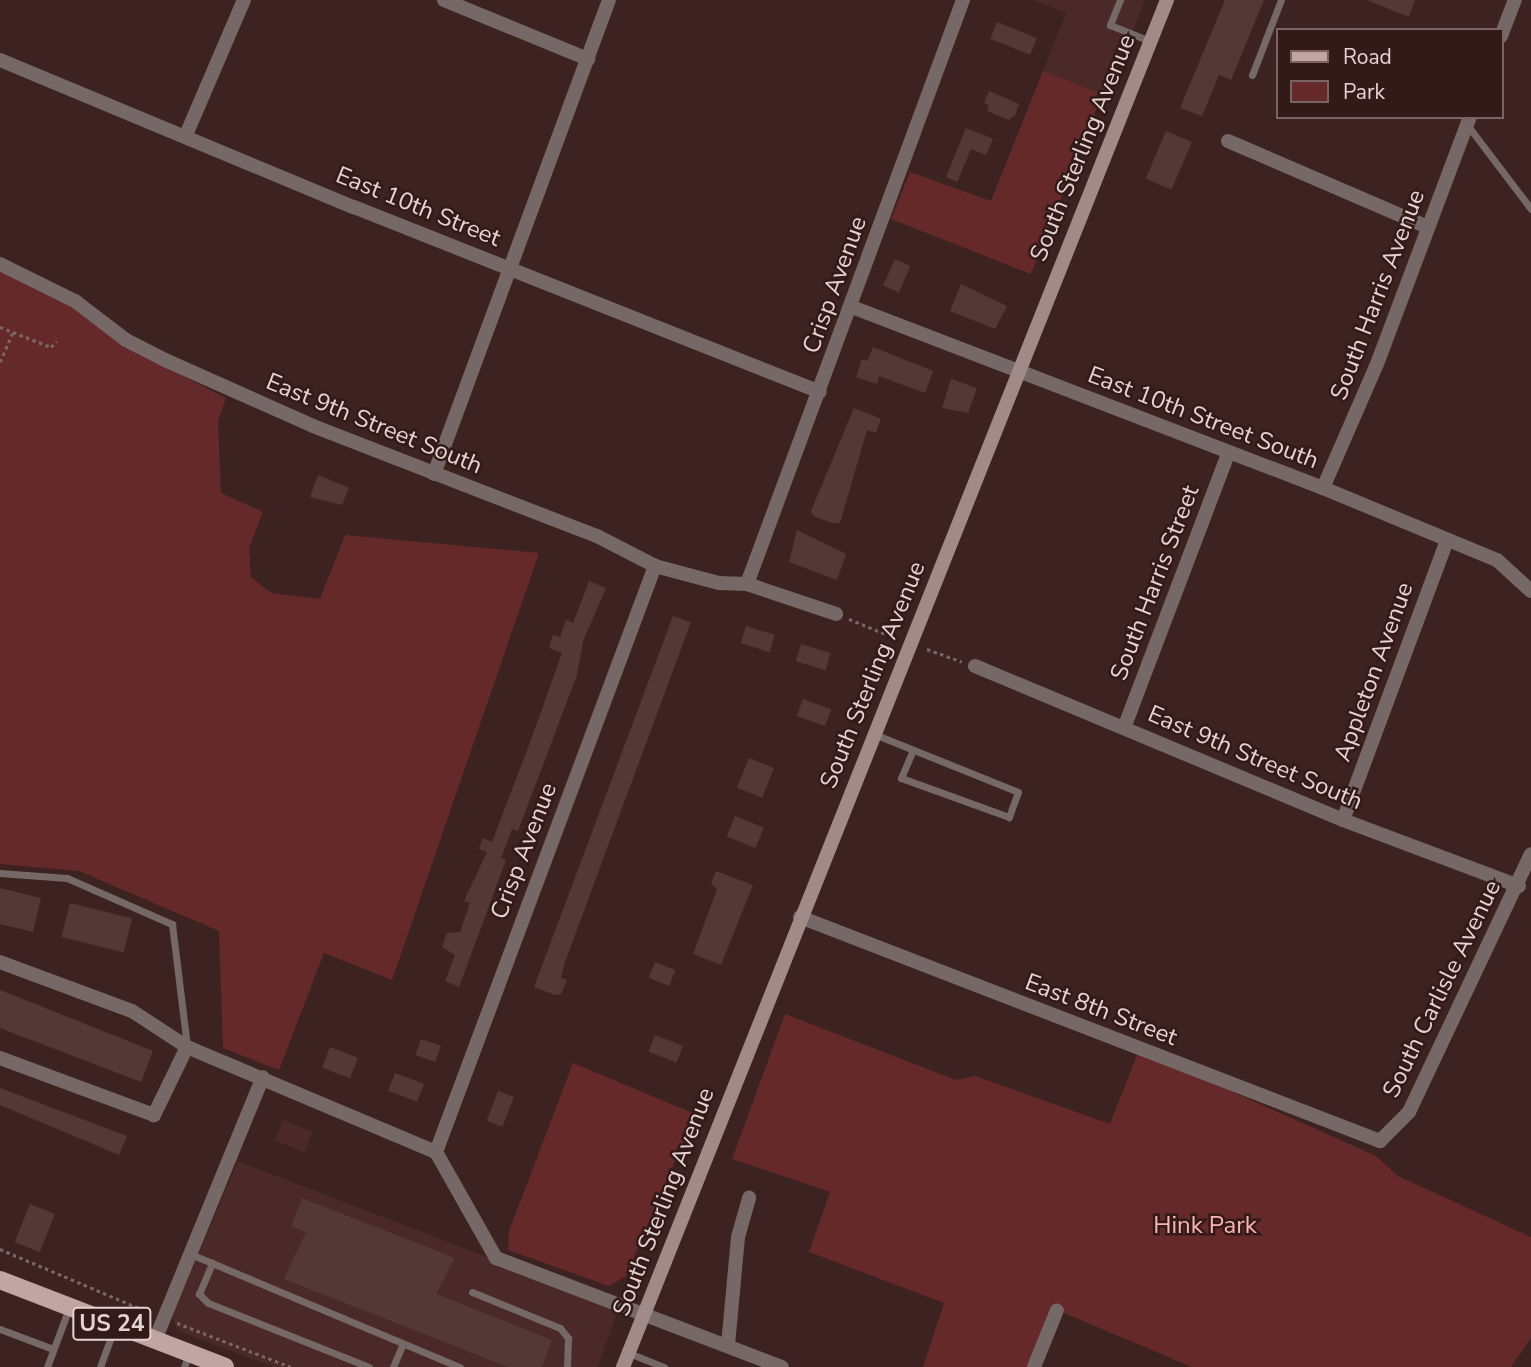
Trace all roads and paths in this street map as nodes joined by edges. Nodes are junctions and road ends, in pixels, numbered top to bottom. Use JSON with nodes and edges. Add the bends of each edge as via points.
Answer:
{"nodes":[{"id":1,"x":244,"y":0,"type":"edge"},
{"id":2,"x":444,"y":0,"type":"edge"},
{"id":3,"x":610,"y":0,"type":"edge"},
{"id":4,"x":963,"y":0,"type":"edge"},
{"id":5,"x":1120,"y":0,"type":"edge"},
{"id":6,"x":1167,"y":0,"type":"edge"},
{"id":7,"x":1281,"y":0,"type":"edge"},
{"id":8,"x":1515,"y":0,"type":"edge"},
{"id":9,"x":1503,"y":31,"type":"edge"},
{"id":10,"x":1150,"y":41,"type":"junction"},
{"id":11,"x":588,"y":59,"type":"junction"},
{"id":12,"x":0,"y":60,"type":"edge"},
{"id":13,"x":1252,"y":75,"type":"dead end"},
{"id":14,"x":1469,"y":121,"type":"edge"},
{"id":15,"x":186,"y":135,"type":"junction"},
{"id":16,"x":1228,"y":141,"type":"dead end"},
{"id":17,"x":1531,"y":209,"type":"edge"},
{"id":18,"x":1429,"y":227,"type":"junction"},
{"id":19,"x":0,"y":264,"type":"edge"},
{"id":20,"x":510,"y":269,"type":"junction"},
{"id":21,"x":852,"y":307,"type":"junction"},
{"id":22,"x":0,"y":327,"type":"edge"},
{"id":23,"x":12,"y":332,"type":"junction"},
{"id":24,"x":57,"y":341,"type":"dead end"},
{"id":25,"x":0,"y":362,"type":"edge"},
{"id":26,"x":1019,"y":372,"type":"junction"},
{"id":27,"x":820,"y":391,"type":"junction"},
{"id":28,"x":1228,"y":454,"type":"junction"},
{"id":29,"x":435,"y":474,"type":"junction"},
{"id":30,"x":1323,"y":488,"type":"junction"},
{"id":31,"x":1447,"y":540,"type":"junction"},
{"id":32,"x":655,"y":566,"type":"junction"},
{"id":33,"x":747,"y":584,"type":"junction"},
{"id":34,"x":1530,"y":590,"type":"edge"},
{"id":35,"x":836,"y":614,"type":"joint"},
{"id":36,"x":888,"y":635,"type":"dead end"},
{"id":37,"x":927,"y":649,"type":"dead end"},
{"id":38,"x":975,"y":666,"type":"joint"},
{"id":39,"x":1124,"y":728,"type":"junction"},
{"id":40,"x":874,"y":734,"type":"junction"},
{"id":41,"x":913,"y":750,"type":"junction"},
{"id":42,"x":1343,"y":820,"type":"junction"},
{"id":43,"x":1531,"y":854,"type":"edge"},
{"id":44,"x":0,"y":873,"type":"edge"},
{"id":45,"x":1519,"y":886,"type":"junction"},
{"id":46,"x":800,"y":917,"type":"junction"},
{"id":47,"x":0,"y":962,"type":"edge"},
{"id":48,"x":187,"y":1048,"type":"junction"},
{"id":49,"x":0,"y":1058,"type":"edge"},
{"id":50,"x":263,"y":1077,"type":"junction"},
{"id":51,"x":1385,"y":1140,"type":"joint"},
{"id":52,"x":436,"y":1152,"type":"junction"},
{"id":53,"x":749,"y":1199,"type":"dead end"},
{"id":54,"x":0,"y":1249,"type":"edge"},
{"id":55,"x":190,"y":1254,"type":"junction"},
{"id":56,"x":212,"y":1263,"type":"junction"},
{"id":57,"x":0,"y":1280,"type":"edge"},
{"id":58,"x":472,"y":1293,"type":"dead end"},
{"id":59,"x":69,"y":1307,"type":"junction"},
{"id":60,"x":1057,"y":1310,"type":"dead end"},
{"id":61,"x":645,"y":1312,"type":"junction"},
{"id":62,"x":164,"y":1318,"type":"junction"},
{"id":63,"x":116,"y":1325,"type":"junction"},
{"id":64,"x":0,"y":1329,"type":"edge"},
{"id":65,"x":155,"y":1340,"type":"junction"},
{"id":66,"x":403,"y":1345,"type":"junction"},
{"id":67,"x":728,"y":1345,"type":"junction"},
{"id":68,"x":53,"y":1349,"type":"junction"},
{"id":69,"x":629,"y":1353,"type":"junction"},
{"id":70,"x":186,"y":1360,"type":"edge"},
{"id":71,"x":47,"y":1367,"type":"edge"},
{"id":72,"x":100,"y":1367,"type":"edge"},
{"id":73,"x":225,"y":1367,"type":"edge"},
{"id":74,"x":291,"y":1367,"type":"edge"},
{"id":75,"x":369,"y":1367,"type":"edge"},
{"id":76,"x":393,"y":1367,"type":"edge"},
{"id":77,"x":460,"y":1367,"type":"edge"},
{"id":78,"x":567,"y":1367,"type":"edge"},
{"id":79,"x":623,"y":1367,"type":"edge"},
{"id":80,"x":664,"y":1367,"type":"edge"},
{"id":81,"x":782,"y":1367,"type":"edge"},
{"id":82,"x":1034,"y":1367,"type":"edge"}],
"edges":[{"from":1,"to":15,"type":"street"},
{"from":2,"to":11,"type":"street"},
{"from":3,"to":11,"type":"street"},
{"from":4,"to":21,"type":"street","name":"Crisp Avenue"},
{"from":5,"to":10,"type":"lane","via":[[1110,24]]},
{"from":6,"to":10,"type":"main road","name":"South Sterling Avenue"},
{"from":7,"to":13,"type":"lane"},
{"from":8,"to":9,"type":"street"},
{"from":10,"to":26,"type":"main road","name":"South Sterling Avenue"},
{"from":11,"to":20,"type":"street"},
{"from":12,"to":15,"type":"street","name":"East 10th Street"},
{"from":14,"to":17,"type":"lane"},
{"from":14,"to":18,"type":"street","name":"South Harris Avenue"},
{"from":15,"to":20,"type":"street","name":"East 10th Street"},
{"from":16,"to":18,"type":"street"},
{"from":18,"to":30,"type":"street","name":"South Harris Avenue"},
{"from":19,"to":29,"type":"street","name":"East 9th Street South","via":[[75,301],[126,340],[165,360]]},
{"from":20,"to":27,"type":"street","name":"East 10th Street"},
{"from":20,"to":29,"type":"street"},
{"from":21,"to":26,"type":"street","name":"East 10th Street South"},
{"from":21,"to":27,"type":"street","name":"Crisp Avenue"},
{"from":22,"to":23,"type":"path"},
{"from":23,"to":24,"type":"path","via":[[51,347]]},
{"from":23,"to":25,"type":"path"},
{"from":26,"to":28,"type":"street","name":"East 10th Street South"},
{"from":26,"to":40,"type":"main road","name":"South Sterling Avenue"},
{"from":27,"to":33,"type":"street","name":"Crisp Avenue"},
{"from":28,"to":30,"type":"street","name":"East 10th Street South"},
{"from":28,"to":39,"type":"street","name":"South Harris Street"},
{"from":29,"to":32,"type":"street","name":"East 9th Street South","via":[[597,536]]},
{"from":30,"to":31,"type":"street","name":"East 10th Street South"},
{"from":31,"to":34,"type":"street","name":"East 10th Street South","via":[[1497,560]]},
{"from":31,"to":42,"type":"street","name":"Appleton Avenue"},
{"from":32,"to":33,"type":"street","name":"East 9th Street South","via":[[719,583]]},
{"from":32,"to":52,"type":"street","name":"Crisp Avenue"},
{"from":33,"to":35,"type":"street","name":"East 9th Street South"},
{"from":35,"to":36,"type":"path"},
{"from":37,"to":38,"type":"path"},
{"from":38,"to":39,"type":"street","name":"East 9th Street South"},
{"from":39,"to":42,"type":"street","name":"East 9th Street South"},
{"from":40,"to":41,"type":"lane"},
{"from":40,"to":46,"type":"main road","name":"South Sterling Avenue"},
{"from":41,"to":41,"type":"lane","via":[[901,778],[1009,817],[1018,792]]},
{"from":42,"to":45,"type":"street","name":"East 9th Street South"},
{"from":43,"to":45,"type":"street","name":"South Carlisle Avenue"},
{"from":44,"to":48,"type":"lane","via":[[67,878],[172,924]]},
{"from":45,"to":51,"type":"street","name":"South Carlisle Avenue","via":[[1409,1112]]},
{"from":46,"to":51,"type":"street","name":"East 8th Street"},
{"from":46,"to":61,"type":"main road","name":"South Sterling Avenue"},
{"from":47,"to":48,"type":"street","via":[[132,1011]]},
{"from":48,"to":49,"type":"street","via":[[154,1115]]},
{"from":48,"to":50,"type":"street"},
{"from":50,"to":52,"type":"street"},
{"from":50,"to":55,"type":"street"},
{"from":52,"to":61,"type":"street","via":[[496,1258]]},
{"from":53,"to":67,"type":"street","via":[[738,1237]]},
{"from":54,"to":62,"type":"path"},
{"from":55,"to":56,"type":"lane"},
{"from":55,"to":62,"type":"street"},
{"from":56,"to":66,"type":"lane"},
{"from":56,"to":75,"type":"lane","via":[[199,1294],[208,1303]]},
{"from":57,"to":59,"type":"main road","number":"US 24"},
{"from":58,"to":78,"type":"lane","via":[[560,1328],[568,1338]]},
{"from":59,"to":63,"type":"main road","number":"US 24"},
{"from":59,"to":68,"type":"lane"},
{"from":60,"to":82,"type":"street"},
{"from":61,"to":67,"type":"street"},
{"from":61,"to":69,"type":"main road","name":"South Sterling Avenue"},
{"from":62,"to":65,"type":"street"},
{"from":62,"to":74,"type":"path"},
{"from":63,"to":65,"type":"main road","number":"US 24"},
{"from":63,"to":72,"type":"lane"},
{"from":64,"to":68,"type":"lane"},
{"from":65,"to":70,"type":"main road","number":"US 24"},
{"from":66,"to":76,"type":"lane"},
{"from":66,"to":77,"type":"lane"},
{"from":67,"to":81,"type":"street"},
{"from":68,"to":71,"type":"lane"},
{"from":69,"to":79,"type":"main road","name":"South Sterling Avenue"},
{"from":69,"to":80,"type":"lane"},
{"from":70,"to":73,"type":"main road","number":"US 24"}]}
